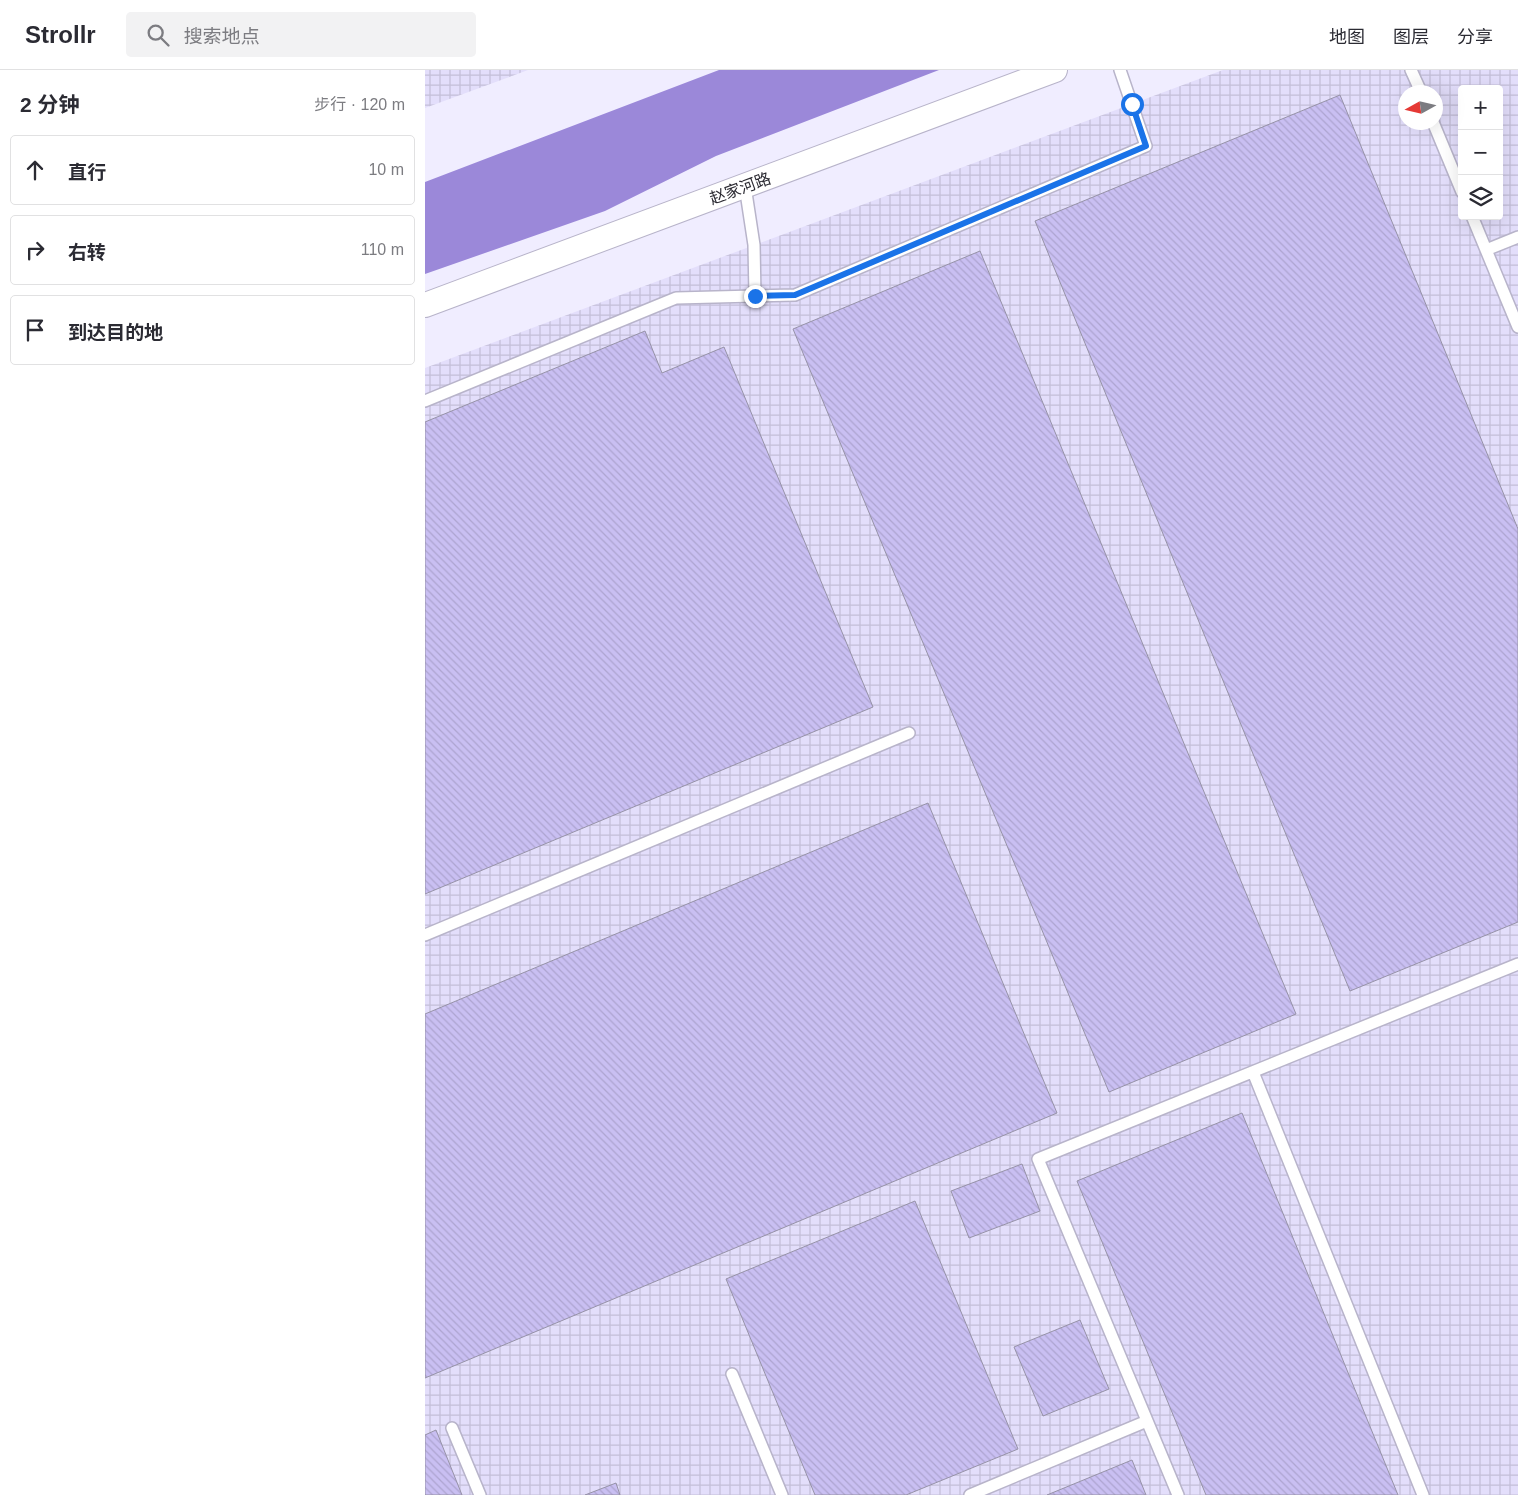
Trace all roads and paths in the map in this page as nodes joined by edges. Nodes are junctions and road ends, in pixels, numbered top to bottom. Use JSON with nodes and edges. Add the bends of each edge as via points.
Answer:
{"nodes":[{"id":1,"x":1055,"y":70,"type":"edge"},
{"id":2,"x":1120,"y":70,"type":"edge"},
{"id":3,"x":1411,"y":70,"type":"edge"},
{"id":4,"x":1418,"y":85,"type":"edge"},
{"id":5,"x":1436,"y":130,"type":"edge"},
{"id":6,"x":1458,"y":182,"type":"edge"},
{"id":7,"x":745,"y":186,"type":"junction"},
{"id":8,"x":1474,"y":220,"type":"edge"},
{"id":9,"x":1518,"y":237,"type":"edge"},
{"id":10,"x":1486,"y":250,"type":"junction"},
{"id":11,"x":755,"y":296,"type":"junction"},
{"id":12,"x":425,"y":305,"type":"edge"},
{"id":13,"x":1518,"y":327,"type":"edge"},
{"id":14,"x":425,"y":401,"type":"edge"},
{"id":15,"x":909,"y":734,"type":"dead end"},
{"id":16,"x":425,"y":935,"type":"edge"},
{"id":17,"x":1518,"y":964,"type":"edge"},
{"id":18,"x":1253,"y":1072,"type":"junction"},
{"id":19,"x":732,"y":1374,"type":"dead end"},
{"id":20,"x":1147,"y":1421,"type":"junction"},
{"id":21,"x":452,"y":1428,"type":"dead end"},
{"id":22,"x":480,"y":1495,"type":"edge"},
{"id":23,"x":782,"y":1495,"type":"edge"},
{"id":24,"x":970,"y":1495,"type":"edge"},
{"id":25,"x":1178,"y":1495,"type":"edge"},
{"id":26,"x":1423,"y":1495,"type":"edge"}],
"edges":[{"from":1,"to":7,"type":"street","name":"赵家河路"},
{"from":2,"to":11,"type":"lane","via":[[1146,146],[795,295]]},
{"from":3,"to":4,"type":"lane"},
{"from":5,"to":6,"type":"lane"},
{"from":7,"to":11,"type":"lane","via":[[754,245]]},
{"from":7,"to":12,"type":"street","name":"赵家河路"},
{"from":8,"to":10,"type":"lane"},
{"from":9,"to":10,"type":"lane"},
{"from":10,"to":13,"type":"lane"},
{"from":11,"to":14,"type":"lane","via":[[676,298]]},
{"from":15,"to":16,"type":"lane"},
{"from":17,"to":18,"type":"lane"},
{"from":18,"to":20,"type":"lane","via":[[1039,1159]]},
{"from":18,"to":26,"type":"lane"},
{"from":19,"to":23,"type":"lane"},
{"from":20,"to":24,"type":"lane"},
{"from":20,"to":25,"type":"lane"},
{"from":21,"to":22,"type":"lane"}]}
